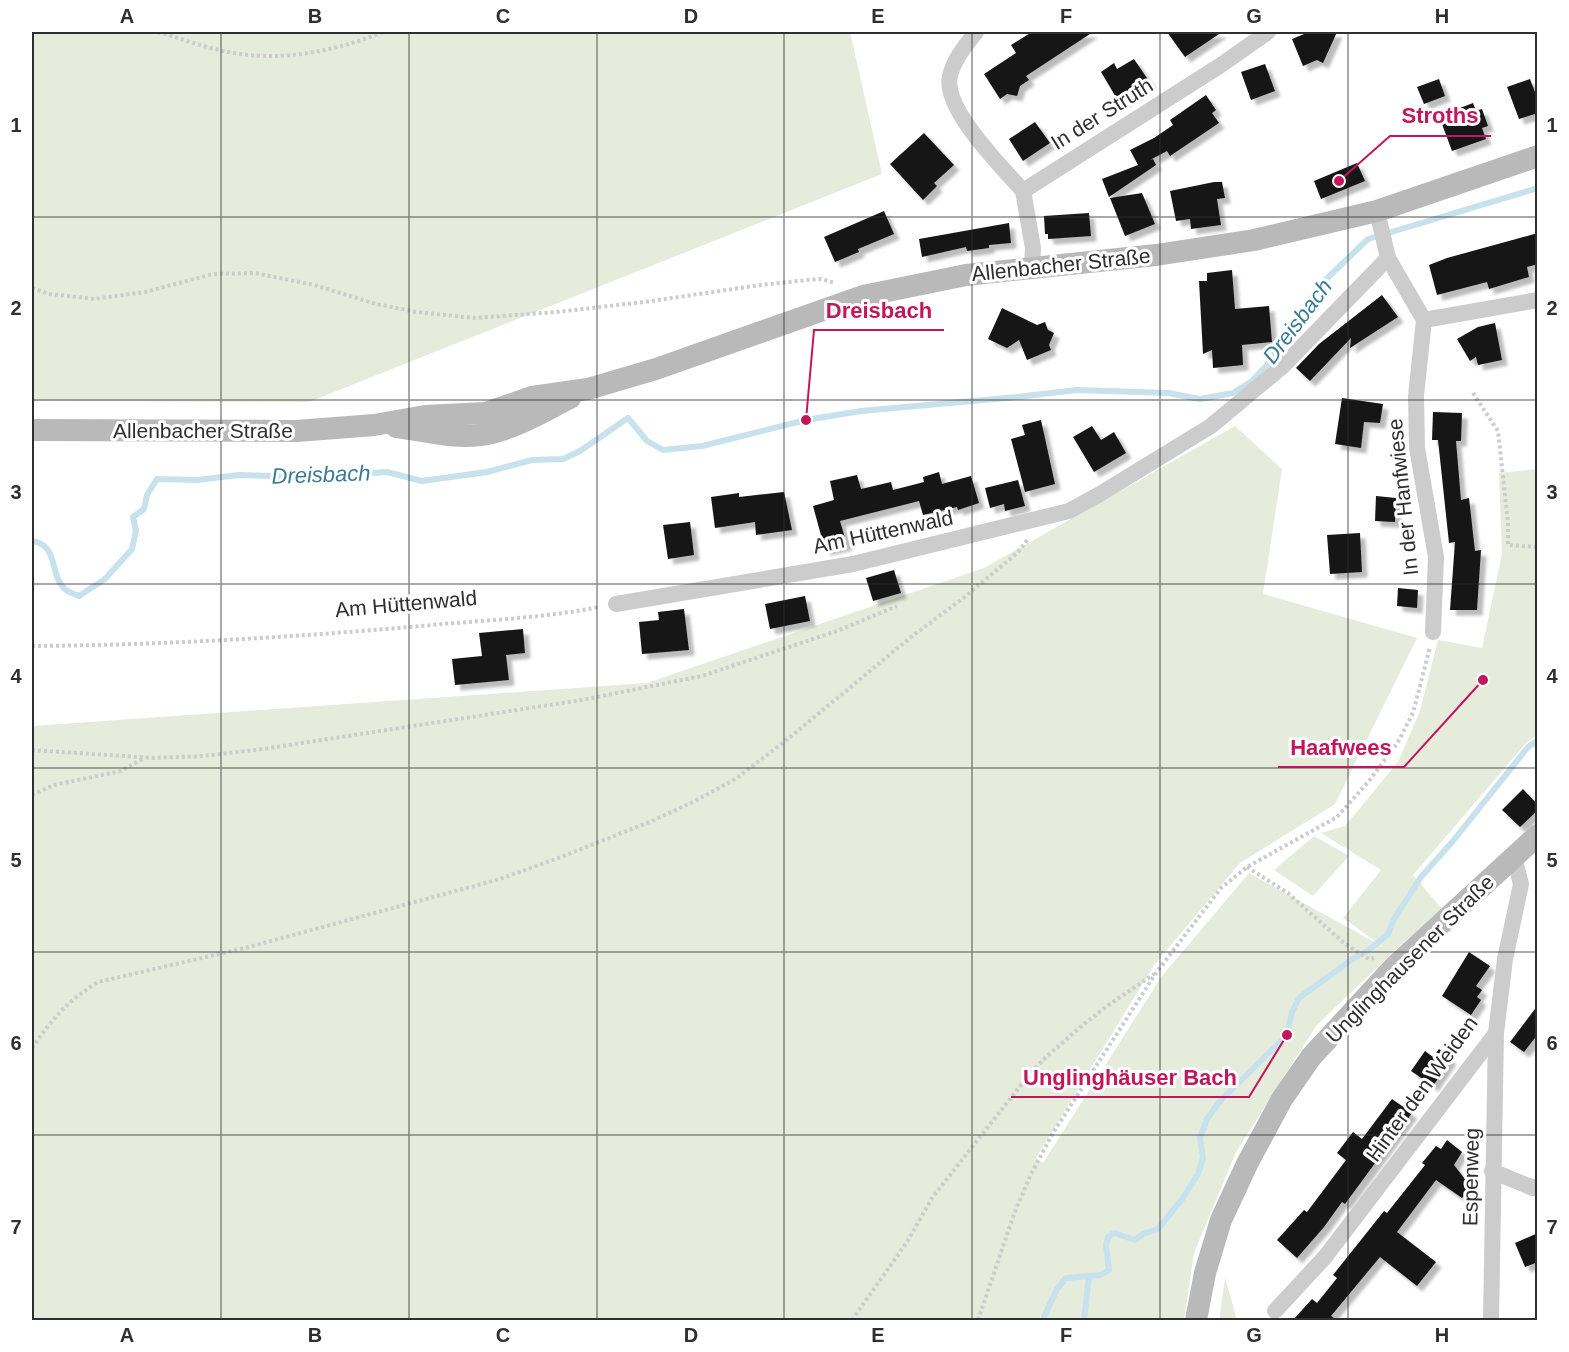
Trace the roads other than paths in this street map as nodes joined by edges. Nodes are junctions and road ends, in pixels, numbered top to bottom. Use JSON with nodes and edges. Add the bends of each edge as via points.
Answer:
{"nodes":[{"id":1,"x":976,"y":32,"type":"edge"},
{"id":2,"x":1268,"y":32,"type":"edge"},
{"id":3,"x":1538,"y":156,"type":"edge"},
{"id":4,"x":1023,"y":191,"type":"junction"},
{"id":5,"x":1379,"y":218,"type":"junction"},
{"id":6,"x":1387,"y":251,"type":"junction"},
{"id":7,"x":1032,"y":267,"type":"junction"},
{"id":8,"x":1538,"y":300,"type":"edge"},
{"id":9,"x":1424,"y":320,"type":"junction"},
{"id":10,"x":32,"y":430,"type":"edge"},
{"id":11,"x":616,"y":603,"type":"road end"},
{"id":12,"x":1433,"y":632,"type":"road end"},
{"id":13,"x":1538,"y":835,"type":"edge"},
{"id":14,"x":1514,"y":857,"type":"junction"},
{"id":15,"x":1496,"y":1034,"type":"junction"},
{"id":16,"x":1492,"y":1171,"type":"junction"},
{"id":17,"x":1538,"y":1186,"type":"edge"},
{"id":18,"x":1275,"y":1311,"type":"dead end"},
{"id":19,"x":1196,"y":1320,"type":"edge"},
{"id":20,"x":1491,"y":1320,"type":"edge"}],
"edges":[{"from":1,"to":4,"type":"street","via":[[957,57],[949,78],[954,105]]},
{"from":2,"to":4,"type":"street","name":"In der Struth"},
{"from":3,"to":5,"type":"main road","name":"Allenbacher Straße"},
{"from":4,"to":7,"type":"street","via":[[1033,248]]},
{"from":5,"to":6,"type":"street"},
{"from":5,"to":7,"type":"main road","name":"Allenbacher Straße","via":[[1156,255]]},
{"from":6,"to":9,"type":"street"},
{"from":6,"to":11,"type":"street","name":"Am Hüttenwald","via":[[1283,366],[1211,426],[1069,511],[853,564]]},
{"from":7,"to":10,"type":"main road","name":"Allenbacher Straße","via":[[966,275],[862,296],[656,369],[588,389],[532,397],[486,413],[297,431]]},
{"from":8,"to":9,"type":"street"},
{"from":9,"to":12,"type":"street","name":"In der Hanfwiese","via":[[1416,396],[1417,448],[1436,557]]},
{"from":13,"to":14,"type":"main road","name":"Unglinghausener Straße"},
{"from":14,"to":15,"type":"street","name":"Hinter den Weiden","via":[[1521,884],[1505,959]]},
{"from":14,"to":19,"type":"main road","name":"Unglinghausener Straße","via":[[1381,982],[1311,1058],[1288,1091],[1221,1220],[1204,1273]]},
{"from":15,"to":16,"type":"street","name":"Espenweg"},
{"from":15,"to":18,"type":"street","name":"Hinter den Weiden","via":[[1325,1257]]},
{"from":16,"to":17,"type":"street","via":[[1533,1188]]},
{"from":16,"to":20,"type":"street","name":"Espenweg"}]}
